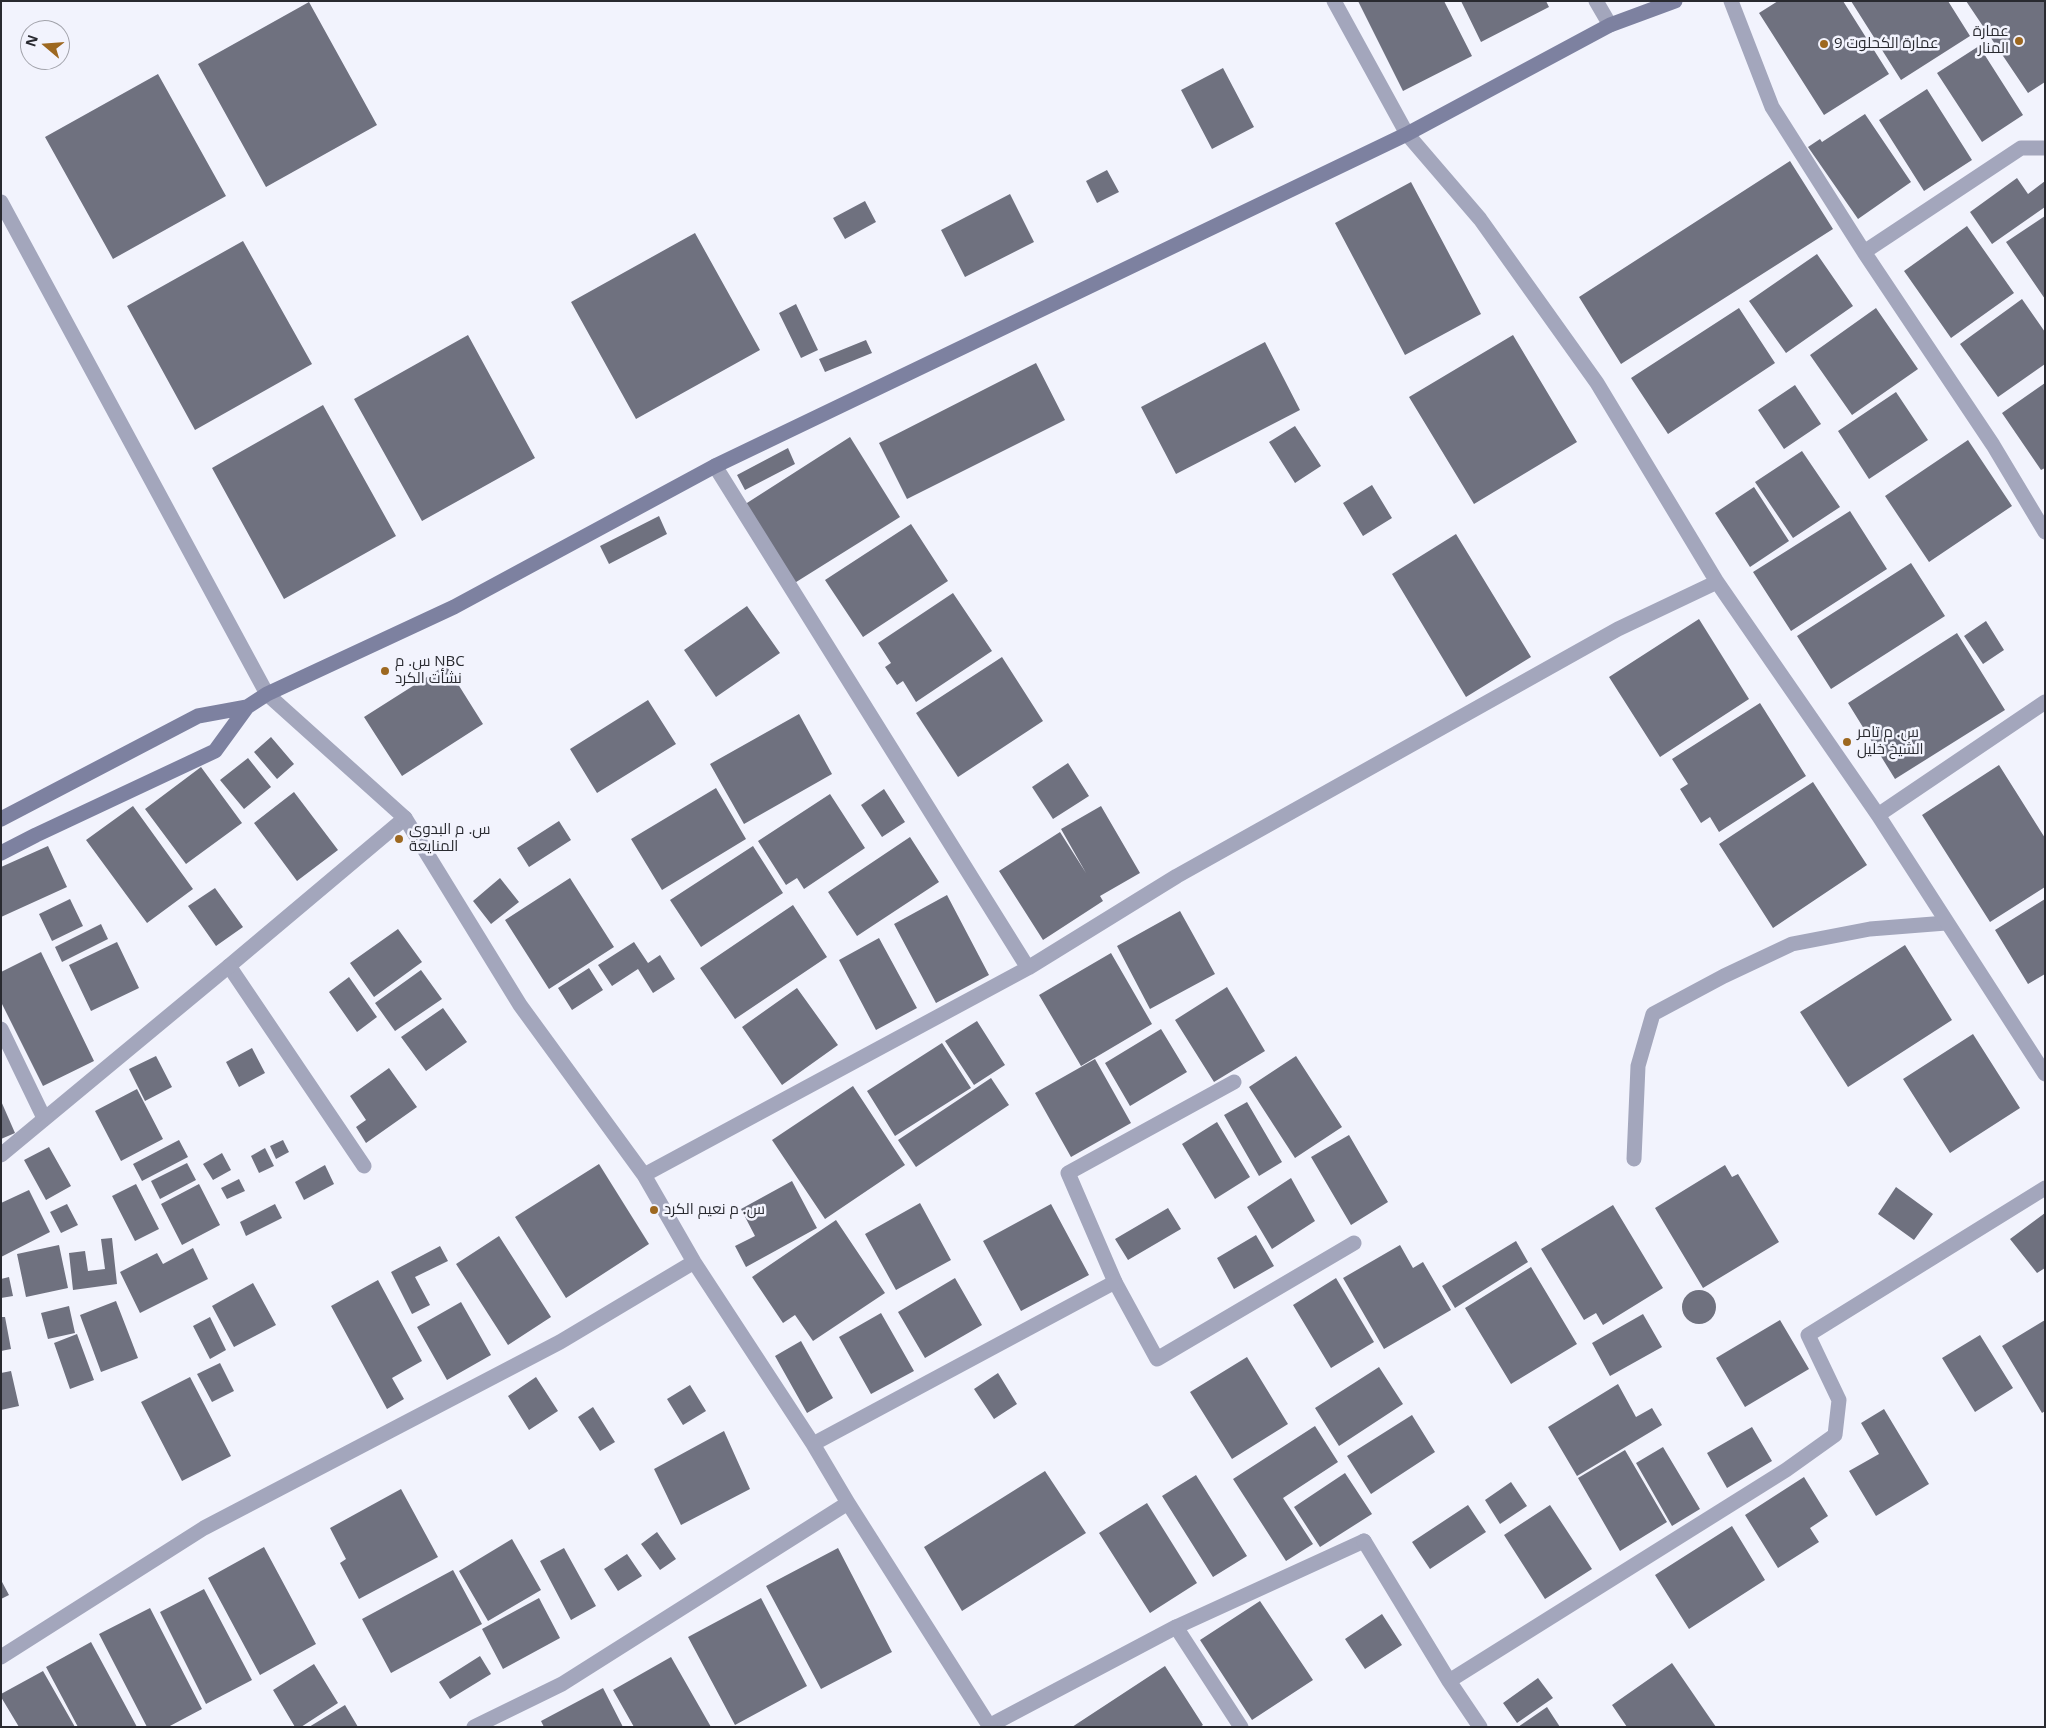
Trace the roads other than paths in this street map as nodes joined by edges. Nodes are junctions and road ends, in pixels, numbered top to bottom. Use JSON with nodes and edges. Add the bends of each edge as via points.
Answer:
{"nodes":[{"id":1,"x":1334,"y":1,"type":"edge"},
{"id":2,"x":1596,"y":1,"type":"edge"},
{"id":3,"x":1676,"y":1,"type":"edge"},
{"id":4,"x":1730,"y":1,"type":"edge"},
{"id":5,"x":1610,"y":25,"type":"junction"},
{"id":6,"x":1406,"y":134,"type":"junction"},
{"id":7,"x":2045,"y":148,"type":"edge"},
{"id":8,"x":1,"y":202,"type":"edge"},
{"id":9,"x":1864,"y":252,"type":"junction"},
{"id":10,"x":715,"y":466,"type":"junction"},
{"id":11,"x":2045,"y":532,"type":"edge"},
{"id":12,"x":1717,"y":582,"type":"junction"},
{"id":13,"x":267,"y":694,"type":"junction"},
{"id":14,"x":2045,"y":702,"type":"edge"},
{"id":15,"x":247,"y":707,"type":"junction"},
{"id":16,"x":1878,"y":815,"type":"junction"},
{"id":17,"x":1,"y":818,"type":"edge"},
{"id":18,"x":405,"y":818,"type":"junction"},
{"id":19,"x":1,"y":853,"type":"edge"},
{"id":20,"x":1946,"y":923,"type":"junction"},
{"id":21,"x":229,"y":966,"type":"junction"},
{"id":22,"x":1028,"y":968,"type":"junction"},
{"id":23,"x":1,"y":1029,"type":"edge"},
{"id":24,"x":2045,"y":1074,"type":"edge"},
{"id":25,"x":1234,"y":1082,"type":"dead end"},
{"id":26,"x":44,"y":1118,"type":"junction"},
{"id":27,"x":1,"y":1155,"type":"edge"},
{"id":28,"x":1634,"y":1159,"type":"dead end"},
{"id":29,"x":364,"y":1166,"type":"dead end"},
{"id":30,"x":644,"y":1175,"type":"junction"},
{"id":31,"x":2045,"y":1188,"type":"edge"},
{"id":32,"x":1354,"y":1243,"type":"dead end"},
{"id":33,"x":694,"y":1262,"type":"junction"},
{"id":34,"x":1115,"y":1282,"type":"junction"},
{"id":35,"x":813,"y":1444,"type":"junction"},
{"id":36,"x":848,"y":1503,"type":"junction"},
{"id":37,"x":1176,"y":1627,"type":"junction"},
{"id":38,"x":1,"y":1656,"type":"edge"},
{"id":39,"x":1449,"y":1681,"type":"junction"},
{"id":40,"x":989,"y":1726,"type":"edge"},
{"id":41,"x":474,"y":1727,"type":"edge"},
{"id":42,"x":1241,"y":1727,"type":"edge"},
{"id":43,"x":1480,"y":1727,"type":"edge"}],
"edges":[{"from":1,"to":6,"type":"street"},
{"from":2,"to":5,"type":"street"},
{"from":3,"to":5,"type":"street"},
{"from":4,"to":9,"type":"street","via":[[1772,106]]},
{"from":5,"to":6,"type":"street"},
{"from":6,"to":10,"type":"street"},
{"from":6,"to":12,"type":"street","via":[[1480,218],[1597,383]]},
{"from":7,"to":9,"type":"street","via":[[2022,148]]},
{"from":8,"to":13,"type":"street"},
{"from":9,"to":11,"type":"street","via":[[1993,445]]},
{"from":10,"to":13,"type":"street","via":[[454,607]]},
{"from":10,"to":22,"type":"street"},
{"from":12,"to":16,"type":"street"},
{"from":12,"to":22,"type":"street","via":[[1601,639],[1177,876]]},
{"from":13,"to":15,"type":"street"},
{"from":13,"to":18,"type":"street"},
{"from":14,"to":16,"type":"street"},
{"from":15,"to":17,"type":"street","via":[[198,716]]},
{"from":15,"to":19,"type":"street","via":[[215,751]]},
{"from":16,"to":20,"type":"street"},
{"from":18,"to":21,"type":"street"},
{"from":18,"to":30,"type":"street","via":[[520,1005]]},
{"from":20,"to":24,"type":"street"},
{"from":20,"to":28,"type":"street","via":[[1870,929],[1792,944],[1652,1014],[1638,1066]]},
{"from":21,"to":26,"type":"street"},
{"from":21,"to":29,"type":"street"},
{"from":22,"to":30,"type":"street"},
{"from":23,"to":26,"type":"street"},
{"from":25,"to":34,"type":"street","via":[[1068,1173]]},
{"from":26,"to":27,"type":"street"},
{"from":30,"to":33,"type":"street"},
{"from":31,"to":39,"type":"street","via":[[1808,1335],[1839,1400],[1835,1435],[1778,1476]]},
{"from":32,"to":34,"type":"street","via":[[1157,1359]]},
{"from":33,"to":35,"type":"street"},
{"from":33,"to":38,"type":"street","via":[[560,1342],[204,1528]]},
{"from":34,"to":35,"type":"street"},
{"from":35,"to":36,"type":"street"},
{"from":36,"to":40,"type":"street"},
{"from":36,"to":41,"type":"street","via":[[562,1684]]},
{"from":37,"to":39,"type":"street","via":[[1364,1541]]},
{"from":37,"to":40,"type":"street"},
{"from":37,"to":42,"type":"street"},
{"from":39,"to":43,"type":"street"}]}
